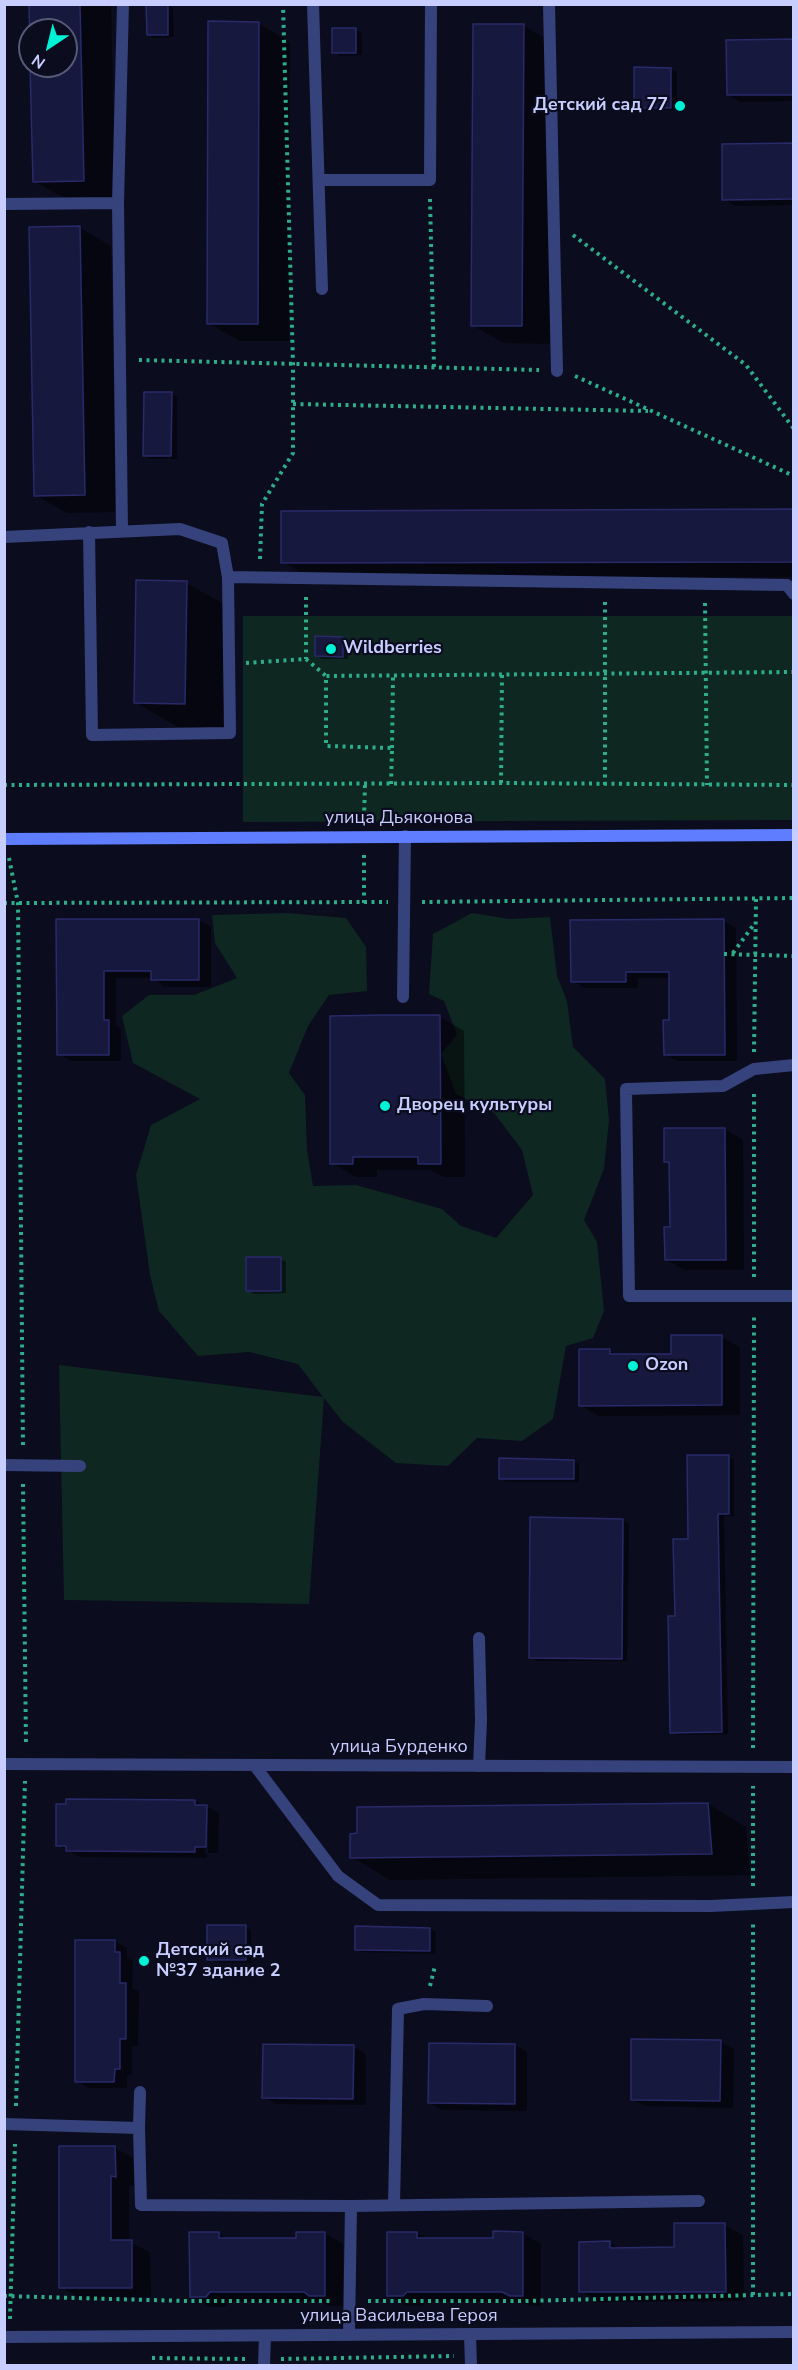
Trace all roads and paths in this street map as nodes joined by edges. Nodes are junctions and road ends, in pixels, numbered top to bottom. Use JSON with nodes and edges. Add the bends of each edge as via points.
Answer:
{"nodes":[{"id":1,"x":123,"y":4,"type":"edge"},
{"id":2,"x":283,"y":4,"type":"edge"},
{"id":3,"x":313,"y":4,"type":"edge"},
{"id":4,"x":431,"y":4,"type":"edge"},
{"id":5,"x":549,"y":4,"type":"edge"},
{"id":6,"x":319,"y":180,"type":"junction"},
{"id":7,"x":430,"y":180,"type":"junction"},
{"id":8,"x":118,"y":203,"type":"junction"},
{"id":9,"x":4,"y":204,"type":"edge"},
{"id":10,"x":554,"y":221,"type":"junction"},
{"id":11,"x":322,"y":289,"type":"dead end"},
{"id":12,"x":120,"y":360,"type":"junction"},
{"id":13,"x":293,"y":364,"type":"junction"},
{"id":14,"x":434,"y":368,"type":"junction"},
{"id":15,"x":557,"y":370,"type":"junction"},
{"id":16,"x":293,"y":404,"type":"junction"},
{"id":17,"x":652,"y":411,"type":"junction"},
{"id":18,"x":794,"y":429,"type":"edge"},
{"id":19,"x":794,"y":476,"type":"edge"},
{"id":20,"x":122,"y":531,"type":"junction"},
{"id":21,"x":89,"y":532,"type":"junction"},
{"id":22,"x":4,"y":537,"type":"edge"},
{"id":23,"x":228,"y":577,"type":"junction"},
{"id":24,"x":259,"y":578,"type":"junction"},
{"id":25,"x":306,"y":579,"type":"junction"},
{"id":26,"x":605,"y":583,"type":"junction"},
{"id":27,"x":704,"y":584,"type":"junction"},
{"id":28,"x":794,"y":594,"type":"edge"},
{"id":29,"x":306,"y":659,"type":"junction"},
{"id":30,"x":229,"y":664,"type":"junction"},
{"id":31,"x":794,"y":672,"type":"edge"},
{"id":32,"x":705,"y":673,"type":"junction"},
{"id":33,"x":606,"y":674,"type":"junction"},
{"id":34,"x":502,"y":675,"type":"junction"},
{"id":35,"x":326,"y":676,"type":"junction"},
{"id":36,"x":393,"y":676,"type":"junction"},
{"id":37,"x":392,"y":747,"type":"junction"},
{"id":38,"x":501,"y":783,"type":"junction"},
{"id":39,"x":391,"y":784,"type":"junction"},
{"id":40,"x":605,"y":784,"type":"junction"},
{"id":41,"x":4,"y":785,"type":"edge"},
{"id":42,"x":707,"y":785,"type":"junction"},
{"id":43,"x":794,"y":785,"type":"edge"},
{"id":44,"x":794,"y":835,"type":"edge"},
{"id":45,"x":405,"y":836,"type":"junction"},
{"id":46,"x":5,"y":839,"type":"edge"},
{"id":47,"x":756,"y":899,"type":"dead end"},
{"id":48,"x":755,"y":922,"type":"junction"},
{"id":49,"x":755,"y":953,"type":"junction"},
{"id":50,"x":724,"y":954,"type":"dead end"},
{"id":51,"x":732,"y":954,"type":"junction"},
{"id":52,"x":794,"y":956,"type":"edge"},
{"id":53,"x":403,"y":998,"type":"dead end"},
{"id":54,"x":794,"y":1065,"type":"edge"},
{"id":55,"x":754,"y":1069,"type":"junction"},
{"id":56,"x":754,"y":1296,"type":"junction"},
{"id":57,"x":794,"y":1296,"type":"edge"},
{"id":58,"x":4,"y":1466,"type":"edge"},
{"id":59,"x":23,"y":1466,"type":"junction"},
{"id":60,"x":80,"y":1466,"type":"dead end"},
{"id":61,"x":479,"y":1638,"type":"dead end"},
{"id":62,"x":4,"y":1764,"type":"edge"},
{"id":63,"x":26,"y":1764,"type":"junction"},
{"id":64,"x":255,"y":1766,"type":"junction"},
{"id":65,"x":479,"y":1766,"type":"junction"},
{"id":66,"x":753,"y":1767,"type":"junction"},
{"id":67,"x":794,"y":1767,"type":"edge"},
{"id":68,"x":794,"y":1902,"type":"edge"},
{"id":69,"x":753,"y":1904,"type":"junction"},
{"id":70,"x":488,"y":2006,"type":"dead end"},
{"id":71,"x":140,"y":2092,"type":"dead end"},
{"id":72,"x":10,"y":2125,"type":"edge"},
{"id":73,"x":139,"y":2128,"type":"junction"},
{"id":74,"x":699,"y":2201,"type":"dead end"},
{"id":75,"x":394,"y":2205,"type":"junction"},
{"id":76,"x":351,"y":2206,"type":"junction"},
{"id":77,"x":794,"y":2294,"type":"edge"},
{"id":78,"x":753,"y":2295,"type":"junction"},
{"id":79,"x":7,"y":2296,"type":"edge"},
{"id":80,"x":349,"y":2301,"type":"junction"},
{"id":81,"x":794,"y":2332,"type":"edge"},
{"id":82,"x":349,"y":2334,"type":"junction"},
{"id":83,"x":470,"y":2334,"type":"junction"},
{"id":84,"x":265,"y":2336,"type":"junction"},
{"id":85,"x":8,"y":2338,"type":"edge"},
{"id":86,"x":264,"y":2366,"type":"edge"},
{"id":87,"x":471,"y":2366,"type":"edge"}],
"edges":[{"from":1,"to":8,"type":"street"},
{"from":2,"to":13,"type":"path"},
{"from":3,"to":6,"type":"street"},
{"from":4,"to":7,"type":"street"},
{"from":5,"to":10,"type":"street"},
{"from":6,"to":7,"type":"street"},
{"from":6,"to":11,"type":"street"},
{"from":7,"to":14,"type":"path"},
{"from":8,"to":9,"type":"street"},
{"from":8,"to":12,"type":"street"},
{"from":10,"to":15,"type":"street"},
{"from":10,"to":18,"type":"path","via":[[746,364]]},
{"from":12,"to":13,"type":"path"},
{"from":12,"to":20,"type":"street"},
{"from":13,"to":14,"type":"path"},
{"from":13,"to":16,"type":"path"},
{"from":14,"to":15,"type":"path"},
{"from":15,"to":17,"type":"path"},
{"from":16,"to":17,"type":"path"},
{"from":16,"to":24,"type":"path","via":[[293,453],[262,504]]},
{"from":17,"to":19,"type":"path"},
{"from":20,"to":21,"type":"street"},
{"from":20,"to":23,"type":"street","via":[[180,529],[222,543]]},
{"from":21,"to":22,"type":"street"},
{"from":21,"to":30,"type":"street","via":[[93,735],[230,733]]},
{"from":23,"to":24,"type":"street"},
{"from":23,"to":30,"type":"street"},
{"from":24,"to":25,"type":"street"},
{"from":25,"to":26,"type":"street"},
{"from":25,"to":29,"type":"path"},
{"from":26,"to":27,"type":"street"},
{"from":26,"to":33,"type":"path"},
{"from":27,"to":28,"type":"street","via":[[787,585]]},
{"from":27,"to":32,"type":"path"},
{"from":29,"to":30,"type":"path"},
{"from":29,"to":35,"type":"path"},
{"from":31,"to":32,"type":"path"},
{"from":32,"to":33,"type":"path"},
{"from":32,"to":42,"type":"path"},
{"from":33,"to":34,"type":"path"},
{"from":33,"to":40,"type":"path"},
{"from":34,"to":36,"type":"path"},
{"from":34,"to":38,"type":"path"},
{"from":35,"to":36,"type":"path"},
{"from":35,"to":37,"type":"path","via":[[326,747]]},
{"from":36,"to":37,"type":"path"},
{"from":37,"to":39,"type":"path"},
{"from":38,"to":39,"type":"path"},
{"from":38,"to":40,"type":"path"},
{"from":39,"to":41,"type":"path"},
{"from":40,"to":42,"type":"path"},
{"from":42,"to":43,"type":"path"},
{"from":44,"to":45,"type":"main road","name":"улица Дьяконова"},
{"from":45,"to":46,"type":"main road","name":"улица Дьяконова"},
{"from":45,"to":53,"type":"street"},
{"from":46,"to":59,"type":"path","via":[[18,903]]},
{"from":47,"to":48,"type":"path"},
{"from":48,"to":49,"type":"path"},
{"from":48,"to":51,"type":"path"},
{"from":49,"to":51,"type":"path"},
{"from":49,"to":52,"type":"path"},
{"from":49,"to":55,"type":"path"},
{"from":50,"to":51,"type":"path"},
{"from":54,"to":55,"type":"street"},
{"from":55,"to":56,"type":"path"},
{"from":55,"to":56,"type":"street","via":[[723,1086],[626,1089],[629,1296]]},
{"from":56,"to":57,"type":"street"},
{"from":56,"to":66,"type":"path"},
{"from":58,"to":59,"type":"street"},
{"from":59,"to":60,"type":"street"},
{"from":59,"to":63,"type":"path"},
{"from":61,"to":65,"type":"street"},
{"from":62,"to":63,"type":"street","name":"улица Бурденко"},
{"from":63,"to":64,"type":"street","name":"улица Бурденко"},
{"from":63,"to":72,"type":"path"},
{"from":64,"to":65,"type":"street","name":"улица Бурденко"},
{"from":64,"to":69,"type":"street","via":[[338,1876],[378,1905]]},
{"from":65,"to":66,"type":"street","name":"улица Бурденко"},
{"from":66,"to":67,"type":"street","name":"улица Бурденко"},
{"from":66,"to":69,"type":"path"},
{"from":68,"to":69,"type":"street"},
{"from":69,"to":78,"type":"path"},
{"from":70,"to":75,"type":"street","via":[[424,2004],[398,2009]]},
{"from":71,"to":73,"type":"street"},
{"from":72,"to":73,"type":"street"},
{"from":72,"to":79,"type":"path"},
{"from":73,"to":76,"type":"street","via":[[141,2205]]},
{"from":74,"to":75,"type":"street"},
{"from":75,"to":76,"type":"street"},
{"from":76,"to":80,"type":"street"},
{"from":77,"to":78,"type":"path"},
{"from":78,"to":80,"type":"path"},
{"from":79,"to":80,"type":"path"},
{"from":79,"to":85,"type":"path"},
{"from":80,"to":82,"type":"street"},
{"from":81,"to":83,"type":"street","name":"улица Васильева Героя"},
{"from":82,"to":83,"type":"street","name":"улица Васильева Героя"},
{"from":82,"to":84,"type":"street","name":"улица Васильева Героя"},
{"from":83,"to":87,"type":"street"},
{"from":84,"to":85,"type":"street","name":"улица Васильева Героя"},
{"from":84,"to":86,"type":"street"}]}
